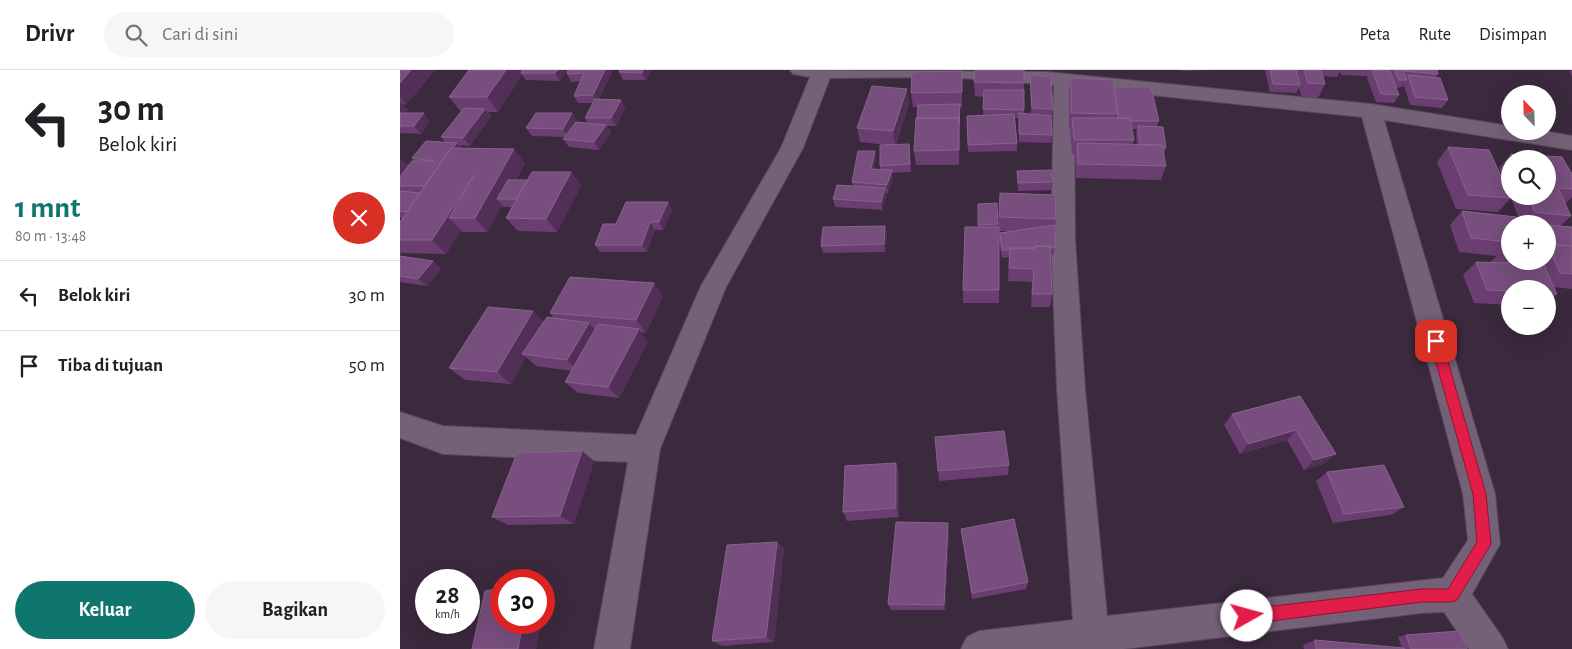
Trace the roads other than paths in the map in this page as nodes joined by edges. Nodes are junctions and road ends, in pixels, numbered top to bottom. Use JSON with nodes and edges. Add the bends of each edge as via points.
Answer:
{"nodes":[{"id":1,"x":811,"y":71,"type":"edge"},
{"id":2,"x":1064,"y":80,"type":"junction"},
{"id":3,"x":1371,"y":111,"type":"junction"},
{"id":4,"x":1572,"y":143,"type":"edge"},
{"id":5,"x":400,"y":425,"type":"edge"},
{"id":6,"x":645,"y":449,"type":"junction"},
{"id":7,"x":1452,"y":596,"type":"junction"},
{"id":8,"x":1091,"y":635,"type":"junction"},
{"id":9,"x":612,"y":649,"type":"edge"},
{"id":10,"x":979,"y":649,"type":"edge"},
{"id":11,"x":1490,"y":649,"type":"edge"}],
"edges":[{"from":1,"to":2,"type":"street","via":[[946,71]]},
{"from":1,"to":6,"type":"street","via":[[792,148],[714,286]]},
{"from":2,"to":3,"type":"street"},
{"from":2,"to":8,"type":"street","via":[[1063,240]]},
{"from":3,"to":4,"type":"street"},
{"from":3,"to":7,"type":"street","via":[[1479,494],[1484,544]]},
{"from":5,"to":6,"type":"street","via":[[442,440]]},
{"from":6,"to":9,"type":"street"},
{"from":7,"to":8,"type":"street","via":[[1422,596]]},
{"from":7,"to":11,"type":"street"},
{"from":8,"to":10,"type":"street"}]}
